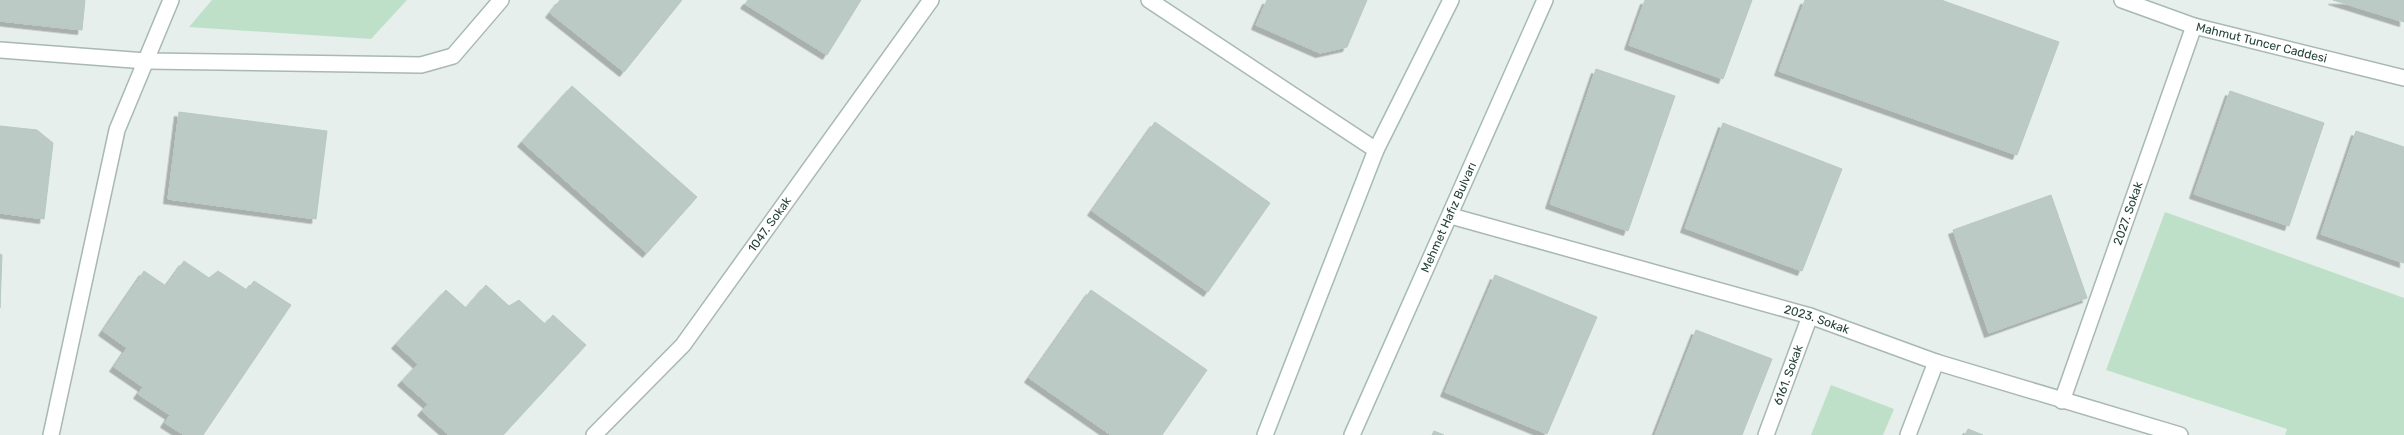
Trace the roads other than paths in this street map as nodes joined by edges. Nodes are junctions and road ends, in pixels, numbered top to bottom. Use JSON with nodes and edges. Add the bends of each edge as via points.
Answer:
{"nodes":[{"id":1,"x":171,"y":0,"type":"edge"},
{"id":2,"x":501,"y":0,"type":"edge"},
{"id":3,"x":930,"y":0,"type":"edge"},
{"id":4,"x":1149,"y":0,"type":"edge"},
{"id":5,"x":1451,"y":0,"type":"edge"},
{"id":6,"x":1545,"y":0,"type":"edge"},
{"id":7,"x":2122,"y":0,"type":"edge"},
{"id":8,"x":2194,"y":26,"type":"junction"},
{"id":9,"x":0,"y":50,"type":"edge"},
{"id":10,"x":146,"y":61,"type":"junction"},
{"id":11,"x":2404,"y":78,"type":"edge"},
{"id":12,"x":1376,"y":150,"type":"junction"},
{"id":13,"x":1450,"y":216,"type":"junction"},
{"id":14,"x":1810,"y":316,"type":"junction"},
{"id":15,"x":1936,"y":362,"type":"junction"},
{"id":16,"x":2062,"y":401,"type":"junction"},
{"id":17,"x":50,"y":435,"type":"edge"},
{"id":18,"x":594,"y":435,"type":"edge"},
{"id":19,"x":1265,"y":435,"type":"edge"},
{"id":20,"x":1352,"y":435,"type":"edge"},
{"id":21,"x":1766,"y":435,"type":"edge"},
{"id":22,"x":1908,"y":435,"type":"edge"},
{"id":23,"x":2180,"y":435,"type":"edge"}],
"edges":[{"from":1,"to":10,"type":"street"},
{"from":2,"to":10,"type":"street","via":[[453,56],[420,65]]},
{"from":3,"to":18,"type":"street","name":"1047. Sokak","via":[[683,345]]},
{"from":4,"to":12,"type":"street"},
{"from":5,"to":12,"type":"street"},
{"from":6,"to":13,"type":"street","name":"Mehmet Hafız Bulvarı"},
{"from":7,"to":8,"type":"street","name":"Mahmut Tuncer Caddesi"},
{"from":8,"to":11,"type":"street","name":"Mahmut Tuncer Caddesi"},
{"from":8,"to":16,"type":"street","name":"2027. Sokak"},
{"from":9,"to":10,"type":"street"},
{"from":10,"to":17,"type":"street","via":[[117,130]]},
{"from":12,"to":19,"type":"street"},
{"from":13,"to":14,"type":"street","name":"2023. Sokak"},
{"from":13,"to":20,"type":"street","name":"Mehmet Hafız Bulvarı"},
{"from":14,"to":15,"type":"street","name":"2023. Sokak"},
{"from":14,"to":21,"type":"street","name":"6161. Sokak"},
{"from":15,"to":16,"type":"street","name":"2023. Sokak"},
{"from":15,"to":22,"type":"street"},
{"from":16,"to":23,"type":"street","name":"2023. Sokak"}]}
